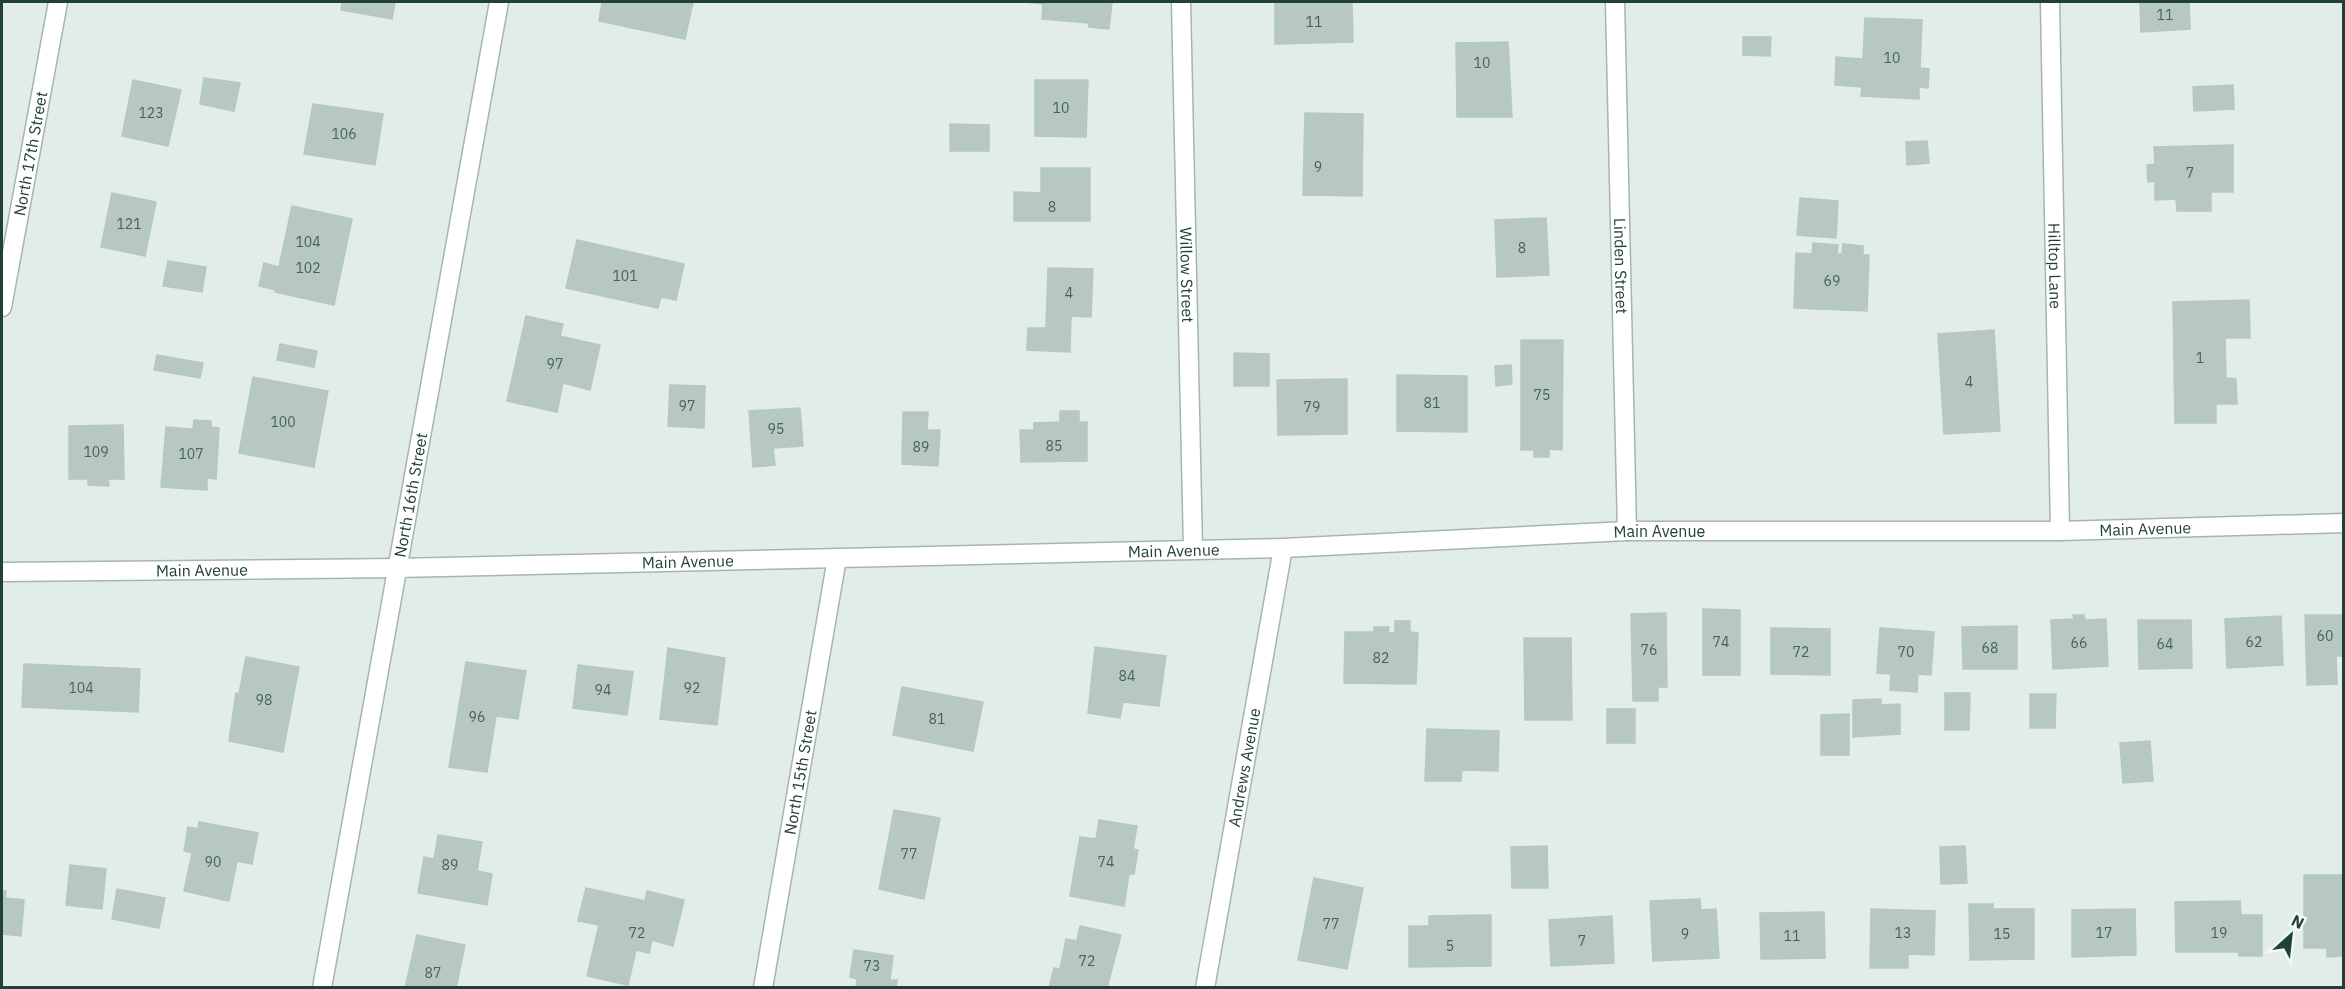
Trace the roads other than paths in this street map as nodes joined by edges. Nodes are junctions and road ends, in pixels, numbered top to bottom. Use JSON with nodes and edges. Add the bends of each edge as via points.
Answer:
{"nodes":[{"id":1,"x":58,"y":2,"type":"edge"},
{"id":2,"x":499,"y":2,"type":"edge"},
{"id":3,"x":1181,"y":2,"type":"edge"},
{"id":4,"x":1616,"y":2,"type":"edge"},
{"id":5,"x":2050,"y":2,"type":"edge"},
{"id":6,"x":2,"y":307,"type":"edge"},
{"id":7,"x":2343,"y":523,"type":"edge"},
{"id":8,"x":1627,"y":531,"type":"junction"},
{"id":9,"x":2060,"y":531,"type":"junction"},
{"id":10,"x":1284,"y":548,"type":"junction"},
{"id":11,"x":1193,"y":549,"type":"junction"},
{"id":12,"x":837,"y":558,"type":"junction"},
{"id":13,"x":397,"y":568,"type":"junction"},
{"id":14,"x":2,"y":572,"type":"edge"},
{"id":15,"x":322,"y":987,"type":"edge"},
{"id":16,"x":763,"y":987,"type":"edge"},
{"id":17,"x":1205,"y":987,"type":"edge"}],
"edges":[{"from":1,"to":6,"type":"street","name":"North 17th Street"},
{"from":2,"to":13,"type":"street","name":"North 16th Street"},
{"from":3,"to":11,"type":"street","name":"Willow Street"},
{"from":4,"to":8,"type":"street","name":"Linden Street"},
{"from":5,"to":9,"type":"street","name":"Hilltop Lane"},
{"from":7,"to":9,"type":"street","name":"Main Avenue"},
{"from":8,"to":9,"type":"street","name":"Main Avenue"},
{"from":8,"to":10,"type":"street","name":"Main Avenue"},
{"from":10,"to":11,"type":"street","name":"Main Avenue"},
{"from":10,"to":17,"type":"street","name":"Andrews Avenue"},
{"from":11,"to":12,"type":"street","name":"Main Avenue"},
{"from":12,"to":13,"type":"street","name":"Main Avenue"},
{"from":12,"to":16,"type":"street","name":"North 15th Street"},
{"from":13,"to":14,"type":"street","name":"Main Avenue"},
{"from":13,"to":15,"type":"street","name":"North 16th Street"}]}
